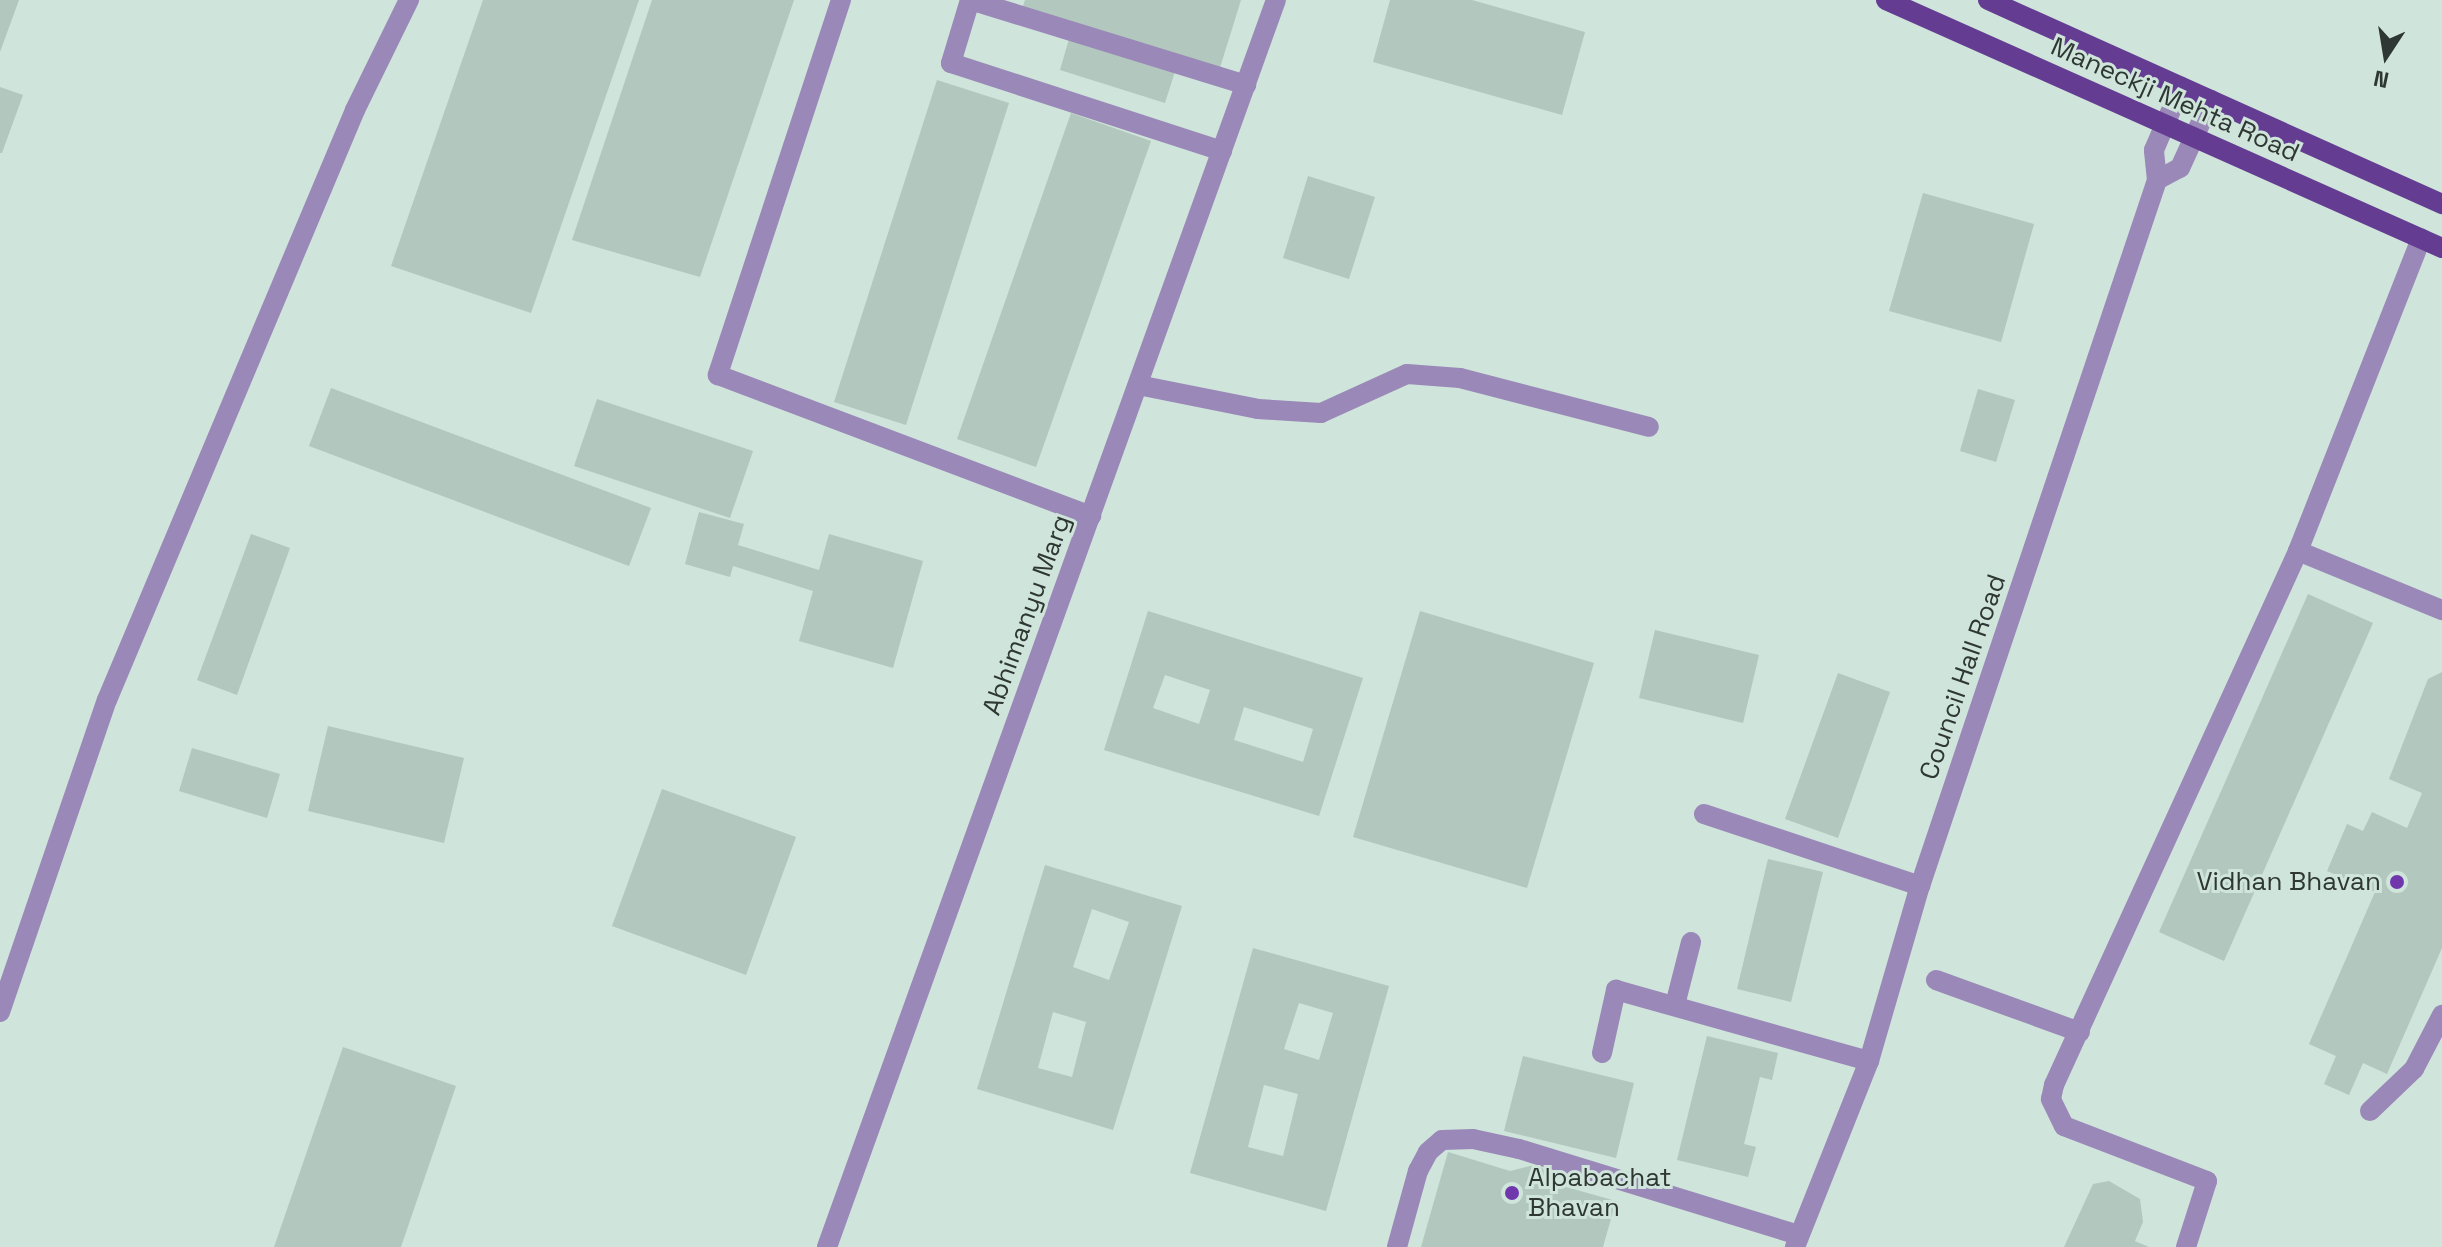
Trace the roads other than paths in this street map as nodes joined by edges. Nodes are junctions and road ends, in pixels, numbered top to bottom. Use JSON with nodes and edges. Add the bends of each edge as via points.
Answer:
{"nodes":[{"id":1,"x":409,"y":0,"type":"edge"},
{"id":2,"x":841,"y":0,"type":"edge"},
{"id":3,"x":970,"y":0,"type":"edge"},
{"id":4,"x":1276,"y":0,"type":"edge"},
{"id":5,"x":1886,"y":0,"type":"edge"},
{"id":6,"x":1988,"y":0,"type":"edge"},
{"id":7,"x":1246,"y":85,"type":"junction"},
{"id":8,"x":2181,"y":87,"type":"junction"},
{"id":9,"x":2211,"y":100,"type":"junction"},
{"id":10,"x":2165,"y":123,"type":"junction"},
{"id":11,"x":2194,"y":136,"type":"junction"},
{"id":12,"x":1222,"y":151,"type":"junction"},
{"id":13,"x":2157,"y":180,"type":"junction"},
{"id":14,"x":2442,"y":204,"type":"edge"},
{"id":15,"x":2421,"y":238,"type":"junction"},
{"id":16,"x":2442,"y":248,"type":"edge"},
{"id":17,"x":1138,"y":385,"type":"junction"},
{"id":18,"x":1649,"y":427,"type":"dead end"},
{"id":19,"x":1091,"y":516,"type":"junction"},
{"id":20,"x":2298,"y":551,"type":"junction"},
{"id":21,"x":2442,"y":610,"type":"edge"},
{"id":22,"x":1704,"y":814,"type":"dead end"},
{"id":23,"x":1920,"y":886,"type":"junction"},
{"id":24,"x":1691,"y":942,"type":"dead end"},
{"id":25,"x":1936,"y":980,"type":"dead end"},
{"id":26,"x":1675,"y":1005,"type":"junction"},
{"id":27,"x":0,"y":1012,"type":"edge"},
{"id":28,"x":2442,"y":1015,"type":"edge"},
{"id":29,"x":2080,"y":1032,"type":"junction"},
{"id":30,"x":1602,"y":1053,"type":"dead end"},
{"id":31,"x":1869,"y":1061,"type":"junction"},
{"id":32,"x":2370,"y":1111,"type":"dead end"},
{"id":33,"x":1797,"y":1241,"type":"edge"},
{"id":34,"x":827,"y":1247,"type":"edge"},
{"id":35,"x":1397,"y":1247,"type":"edge"},
{"id":36,"x":2186,"y":1247,"type":"edge"}],
"edges":[{"from":1,"to":27,"type":"street","via":[[355,110],[107,700]]},
{"from":2,"to":19,"type":"street","via":[[718,375]]},
{"from":3,"to":7,"type":"street"},
{"from":3,"to":12,"type":"street","via":[[951,63]]},
{"from":4,"to":7,"type":"street","name":"Abhimanyu Marg"},
{"from":5,"to":10,"type":"main road","name":"Maneckji Mehta Road"},
{"from":6,"to":8,"type":"main road","name":"Maneckji Mehta Road"},
{"from":7,"to":12,"type":"street","name":"Abhimanyu Marg"},
{"from":8,"to":9,"type":"main road","name":"Maneckji Mehta Road"},
{"from":8,"to":10,"type":"street"},
{"from":9,"to":11,"type":"street"},
{"from":9,"to":14,"type":"main road","name":"Maneckji Mehta Road"},
{"from":10,"to":11,"type":"main road","name":"Maneckji Mehta Road"},
{"from":10,"to":13,"type":"street","via":[[2154,150]]},
{"from":11,"to":13,"type":"street","via":[[2180,168]]},
{"from":11,"to":15,"type":"main road","name":"Maneckji Mehta Road"},
{"from":12,"to":17,"type":"street","name":"Abhimanyu Marg"},
{"from":13,"to":23,"type":"street","name":"Council Hall Road"},
{"from":15,"to":16,"type":"main road","name":"Maneckji Mehta Road"},
{"from":15,"to":20,"type":"street"},
{"from":17,"to":18,"type":"street","via":[[1258,409],[1321,413],[1407,374],[1460,378]]},
{"from":17,"to":19,"type":"street","name":"Abhimanyu Marg"},
{"from":19,"to":34,"type":"street","name":"Abhimanyu Marg"},
{"from":20,"to":21,"type":"street"},
{"from":20,"to":29,"type":"street"},
{"from":22,"to":23,"type":"street"},
{"from":23,"to":31,"type":"street","name":"Council Hall Road"},
{"from":24,"to":26,"type":"street"},
{"from":25,"to":29,"type":"street"},
{"from":26,"to":30,"type":"street","via":[[1616,990]]},
{"from":26,"to":31,"type":"street"},
{"from":28,"to":32,"type":"street","via":[[2414,1069]]},
{"from":29,"to":36,"type":"street","via":[[2054,1085],[2056,1115],[2064,1126],[2207,1181]]},
{"from":31,"to":33,"type":"street","name":"Council Hall Road"},
{"from":33,"to":35,"type":"street","via":[[1473,1139],[1442,1140],[1428,1152]]}]}
